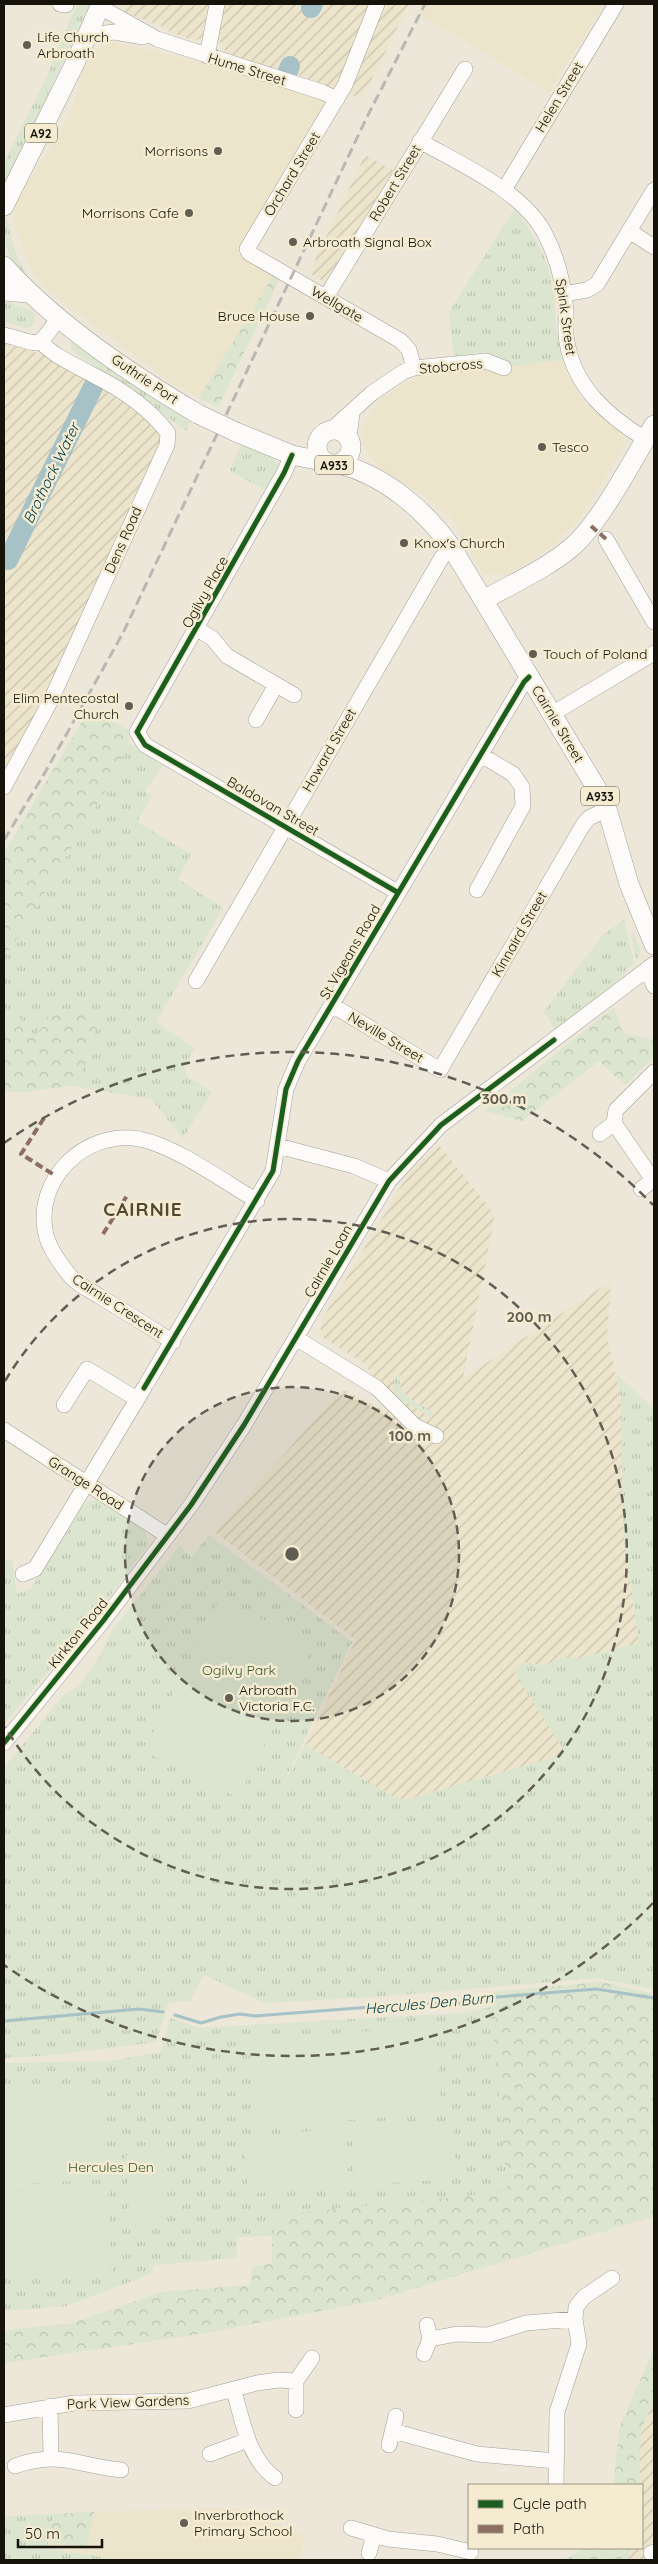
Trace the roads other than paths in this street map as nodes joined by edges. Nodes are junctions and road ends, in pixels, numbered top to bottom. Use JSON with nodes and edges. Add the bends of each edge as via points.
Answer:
{"nodes":[{"id":1,"x":217,"y":4,"type":"edge"},
{"id":2,"x":377,"y":4,"type":"edge"},
{"id":3,"x":616,"y":4,"type":"edge"},
{"id":4,"x":100,"y":5,"type":"edge"},
{"id":5,"x":88,"y":35,"type":"junction"},
{"id":6,"x":156,"y":39,"type":"junction"},
{"id":7,"x":207,"y":56,"type":"junction"},
{"id":8,"x":465,"y":69,"type":"dead end"},
{"id":9,"x":337,"y":100,"type":"junction"},
{"id":10,"x":420,"y":141,"type":"junction"},
{"id":11,"x":504,"y":190,"type":"junction"},
{"id":12,"x":654,"y":190,"type":"edge"},
{"id":13,"x":4,"y":206,"type":"edge"},
{"id":14,"x":629,"y":231,"type":"junction"},
{"id":15,"x":654,"y":246,"type":"edge"},
{"id":16,"x":247,"y":249,"type":"joint"},
{"id":17,"x":4,"y":266,"type":"edge"},
{"id":18,"x":4,"y":291,"type":"edge"},
{"id":19,"x":28,"y":293,"type":"junction"},
{"id":20,"x":564,"y":294,"type":"junction"},
{"id":21,"x":326,"y":297,"type":"junction"},
{"id":22,"x":59,"y":317,"type":"junction"},
{"id":23,"x":4,"y":335,"type":"edge"},
{"id":24,"x":41,"y":342,"type":"junction"},
{"id":25,"x":414,"y":368,"type":"junction"},
{"id":26,"x":504,"y":368,"type":"dead end"},
{"id":27,"x":352,"y":413,"type":"junction"},
{"id":28,"x":650,"y":432,"type":"edge"},
{"id":29,"x":325,"y":435,"type":"junction"},
{"id":30,"x":350,"y":441,"type":"junction"},
{"id":31,"x":273,"y":446,"type":"junction"},
{"id":32,"x":292,"y":455,"type":"junction"},
{"id":33,"x":332,"y":463,"type":"junction"},
{"id":34,"x":375,"y":477,"type":"junction"},
{"id":35,"x":606,"y":539,"type":"dead end"},
{"id":36,"x":452,"y":548,"type":"junction"},
{"id":37,"x":484,"y":600,"type":"junction"},
{"id":38,"x":654,"y":622,"type":"edge"},
{"id":39,"x":197,"y":628,"type":"junction"},
{"id":40,"x":654,"y":653,"type":"edge"},
{"id":41,"x":529,"y":677,"type":"junction"},
{"id":42,"x":276,"y":685,"type":"junction"},
{"id":43,"x":294,"y":695,"type":"dead end"},
{"id":44,"x":552,"y":714,"type":"junction"},
{"id":45,"x":256,"y":720,"type":"dead end"},
{"id":46,"x":139,"y":738,"type":"joint"},
{"id":47,"x":481,"y":755,"type":"junction"},
{"id":48,"x":4,"y":787,"type":"edge"},
{"id":49,"x":607,"y":809,"type":"junction"},
{"id":50,"x":285,"y":825,"type":"junction"},
{"id":51,"x":477,"y":890,"type":"dead end"},
{"id":52,"x":398,"y":892,"type":"junction"},
{"id":53,"x":650,"y":923,"type":"edge"},
{"id":54,"x":654,"y":945,"type":"edge"},
{"id":55,"x":651,"y":966,"type":"edge"},
{"id":56,"x":196,"y":981,"type":"dead end"},
{"id":57,"x":654,"y":986,"type":"edge"},
{"id":58,"x":332,"y":1005,"type":"junction"},
{"id":59,"x":440,"y":1070,"type":"joint"},
{"id":60,"x":654,"y":1072,"type":"edge"},
{"id":61,"x":614,"y":1123,"type":"junction"},
{"id":62,"x":600,"y":1134,"type":"dead end"},
{"id":63,"x":278,"y":1146,"type":"junction"},
{"id":64,"x":389,"y":1181,"type":"junction"},
{"id":65,"x":641,"y":1189,"type":"dead end"},
{"id":66,"x":257,"y":1201,"type":"junction"},
{"id":67,"x":296,"y":1338,"type":"junction"},
{"id":68,"x":173,"y":1342,"type":"junction"},
{"id":69,"x":143,"y":1390,"type":"junction"},
{"id":70,"x":64,"y":1405,"type":"dead end"},
{"id":71,"x":4,"y":1430,"type":"edge"},
{"id":72,"x":436,"y":1436,"type":"dead end"},
{"id":73,"x":87,"y":1482,"type":"junction"},
{"id":74,"x":168,"y":1536,"type":"junction"},
{"id":75,"x":23,"y":1574,"type":"dead end"},
{"id":76,"x":4,"y":1743,"type":"edge"},
{"id":77,"x":612,"y":2278,"type":"dead end"},
{"id":78,"x":575,"y":2319,"type":"junction"},
{"id":79,"x":424,"y":2354,"type":"dead end"},
{"id":80,"x":312,"y":2358,"type":"dead end"},
{"id":81,"x":296,"y":2382,"type":"junction"},
{"id":82,"x":234,"y":2391,"type":"junction"},
{"id":83,"x":50,"y":2406,"type":"junction"},
{"id":84,"x":296,"y":2410,"type":"dead end"},
{"id":85,"x":4,"y":2414,"type":"edge"},
{"id":86,"x":393,"y":2431,"type":"dead end"},
{"id":87,"x":248,"y":2440,"type":"junction"},
{"id":88,"x":210,"y":2454,"type":"dead end"},
{"id":89,"x":51,"y":2457,"type":"junction"},
{"id":90,"x":556,"y":2461,"type":"junction"},
{"id":91,"x":15,"y":2466,"type":"dead end"},
{"id":92,"x":122,"y":2470,"type":"dead end"},
{"id":93,"x":275,"y":2478,"type":"dead end"},
{"id":94,"x":556,"y":2484,"type":"edge"},
{"id":95,"x":351,"y":2528,"type":"dead end"},
{"id":96,"x":374,"y":2535,"type":"junction"},
{"id":97,"x":369,"y":2553,"type":"dead end"},
{"id":98,"x":472,"y":2554,"type":"edge"}],
"edges":[{"from":1,"to":7,"type":"street"},
{"from":2,"to":9,"type":"street","name":"Orchard Street"},
{"from":3,"to":11,"type":"street","name":"Helen Street"},
{"from":4,"to":5,"type":"main road","number":"A92"},
{"from":4,"to":6,"type":"street","name":"Hume Street"},
{"from":5,"to":6,"type":"street","name":"Hume Street","via":[[115,32]]},
{"from":5,"to":13,"type":"main road","number":"A92"},
{"from":6,"to":7,"type":"street","name":"Hume Street"},
{"from":7,"to":9,"type":"street","name":"Hume Street","via":[[322,92]]},
{"from":8,"to":10,"type":"street","name":"Robert Street"},
{"from":9,"to":16,"type":"street","name":"Orchard Street"},
{"from":10,"to":11,"type":"street","name":"Spink Street"},
{"from":10,"to":21,"type":"street","name":"Robert Street"},
{"from":11,"to":20,"type":"street","name":"Spink Street","via":[[521,203],[544,231],[557,262]]},
{"from":12,"to":14,"type":"street"},
{"from":14,"to":15,"type":"street"},
{"from":14,"to":20,"type":"street","via":[[597,284],[587,290]]},
{"from":16,"to":21,"type":"street","name":"Wellgate"},
{"from":17,"to":19,"type":"main road","name":"Guthrie Port","number":"A933"},
{"from":18,"to":19,"type":"main road"},
{"from":19,"to":22,"type":"main road","name":"Guthrie Port","number":"A933"},
{"from":20,"to":28,"type":"street","name":"Spink Street","via":[[567,340],[580,380],[609,415]]},
{"from":21,"to":25,"type":"street","name":"Wellgate","via":[[401,341]]},
{"from":22,"to":24,"type":"street"},
{"from":22,"to":31,"type":"main road","name":"Guthrie Port","number":"A933","bridge":true,"via":[[198,414]]},
{"from":23,"to":24,"type":"street","via":[[29,344]]},
{"from":24,"to":48,"type":"street","name":"Dens Road","via":[[149,411],[168,433],[167,445],[50,702]]},
{"from":25,"to":26,"type":"street","name":"Stobcross","via":[[486,361]]},
{"from":25,"to":27,"type":"street","name":"Stobcross","via":[[372,393]]},
{"from":27,"to":29,"type":"street","name":"Stobcross"},
{"from":27,"to":30,"type":"street"},
{"from":28,"to":37,"type":"main road","via":[[596,519],[579,540],[560,556]]},
{"from":29,"to":30,"type":"main road","number":"A933","via":[[340,431]]},
{"from":29,"to":31,"type":"main road","name":"Guthrie Port","number":"A933","via":[[304,445]]},
{"from":29,"to":33,"type":"main road","number":"A933","via":[[318,454]]},
{"from":30,"to":33,"type":"main road","number":"A933","via":[[350,455]]},
{"from":30,"to":34,"type":"main road","name":"Cairnie Street","number":"A933"},
{"from":31,"to":32,"type":"main road","name":"Guthrie Port","number":"A933"},
{"from":32,"to":33,"type":"main road","name":"Guthrie Port","number":"A933"},
{"from":32,"to":39,"type":"street","name":"Ogilvy Place"},
{"from":33,"to":34,"type":"main road","name":"Cairnie Street","number":"A933"},
{"from":34,"to":36,"type":"main road","name":"Cairnie Street","number":"A933","via":[[421,512],[439,529]]},
{"from":35,"to":38,"type":"street"},
{"from":36,"to":37,"type":"main road","name":"Cairnie Street","number":"A933"},
{"from":36,"to":50,"type":"street","name":"Howard Street","via":[[442,557]]},
{"from":37,"to":41,"type":"main road","name":"Cairnie Street","number":"A933"},
{"from":39,"to":42,"type":"street","via":[[212,638],[228,656]]},
{"from":39,"to":46,"type":"street","name":"Ogilvy Place","via":[[137,732]]},
{"from":40,"to":44,"type":"street"},
{"from":41,"to":44,"type":"main road","name":"Cairnie Street","number":"A933"},
{"from":41,"to":47,"type":"street","name":"St Vigeans Road"},
{"from":42,"to":43,"type":"street"},
{"from":42,"to":45,"type":"street"},
{"from":44,"to":49,"type":"main road","name":"Cairnie Street","number":"A933"},
{"from":46,"to":50,"type":"street","name":"Baldovan Street","via":[[145,746]]},
{"from":47,"to":51,"type":"street","via":[[513,774],[522,787],[522,806]]},
{"from":47,"to":52,"type":"street","name":"St Vigeans Road"},
{"from":49,"to":53,"type":"main road","name":"Cairnie Street","number":"A933","via":[[629,884]]},
{"from":49,"to":59,"type":"street","name":"Kinnaird Street","via":[[583,825]]},
{"from":50,"to":52,"type":"street","name":"Baldovan Street"},
{"from":50,"to":56,"type":"street","name":"Howard Street"},
{"from":52,"to":58,"type":"street","name":"St Vigeans Road"},
{"from":53,"to":54,"type":"main road","number":"A933"},
{"from":55,"to":57,"type":"street"},
{"from":55,"to":64,"type":"street","name":"Cairnie Loan","via":[[441,1125]]},
{"from":58,"to":59,"type":"street","name":"Neville Street"},
{"from":58,"to":63,"type":"street","name":"St Vigeans Road","via":[[298,1061],[286,1089]]},
{"from":60,"to":61,"type":"street","via":[[616,1110]]},
{"from":61,"to":62,"type":"street"},
{"from":61,"to":65,"type":"street","via":[[653,1180]]},
{"from":63,"to":64,"type":"street","via":[[354,1166]]},
{"from":63,"to":66,"type":"street","via":[[272,1171]]},
{"from":64,"to":67,"type":"street","name":"Cairnie Loan"},
{"from":66,"to":68,"type":"street"},
{"from":66,"to":68,"type":"street","name":"Cairnie Crescent","via":[[162,1146],[138,1139],[113,1138],[94,1143],[73,1156],[56,1176],[48,1192],[44,1212],[46,1236],[58,1261],[73,1279]]},
{"from":67,"to":72,"type":"street","via":[[377,1388],[415,1426]]},
{"from":67,"to":74,"type":"street","name":"Cairnie Loan","via":[[244,1425]]},
{"from":68,"to":69,"type":"street"},
{"from":69,"to":70,"type":"street","via":[[87,1368]]},
{"from":69,"to":73,"type":"street"},
{"from":71,"to":73,"type":"street","name":"Grange Road"},
{"from":73,"to":74,"type":"street","name":"Grange Road"},
{"from":73,"to":75,"type":"street","via":[[35,1569]]},
{"from":74,"to":76,"type":"street","name":"Kirkton Road"},
{"from":77,"to":78,"type":"street","via":[[579,2301]]},
{"from":78,"to":79,"type":"street","via":[[526,2323],[488,2335],[428,2332]]},
{"from":78,"to":90,"type":"street","via":[[579,2344],[557,2412]]},
{"from":80,"to":81,"type":"street"},
{"from":81,"to":82,"type":"street","name":"Park View Gardens","via":[[278,2380]]},
{"from":81,"to":84,"type":"street"},
{"from":82,"to":83,"type":"street","name":"Park View Gardens","via":[[181,2402],[96,2402]]},
{"from":82,"to":87,"type":"street"},
{"from":83,"to":85,"type":"street","name":"Park View Gardens"},
{"from":83,"to":89,"type":"street","name":"Park View Gardens"},
{"from":86,"to":90,"type":"street","via":[[477,2454]]},
{"from":87,"to":88,"type":"street"},
{"from":87,"to":93,"type":"street","via":[[261,2465]]},
{"from":89,"to":91,"type":"street"},
{"from":89,"to":92,"type":"street"},
{"from":90,"to":94,"type":"street"},
{"from":95,"to":96,"type":"street"},
{"from":96,"to":97,"type":"street"},
{"from":96,"to":98,"type":"street","via":[[437,2544]]}]}
